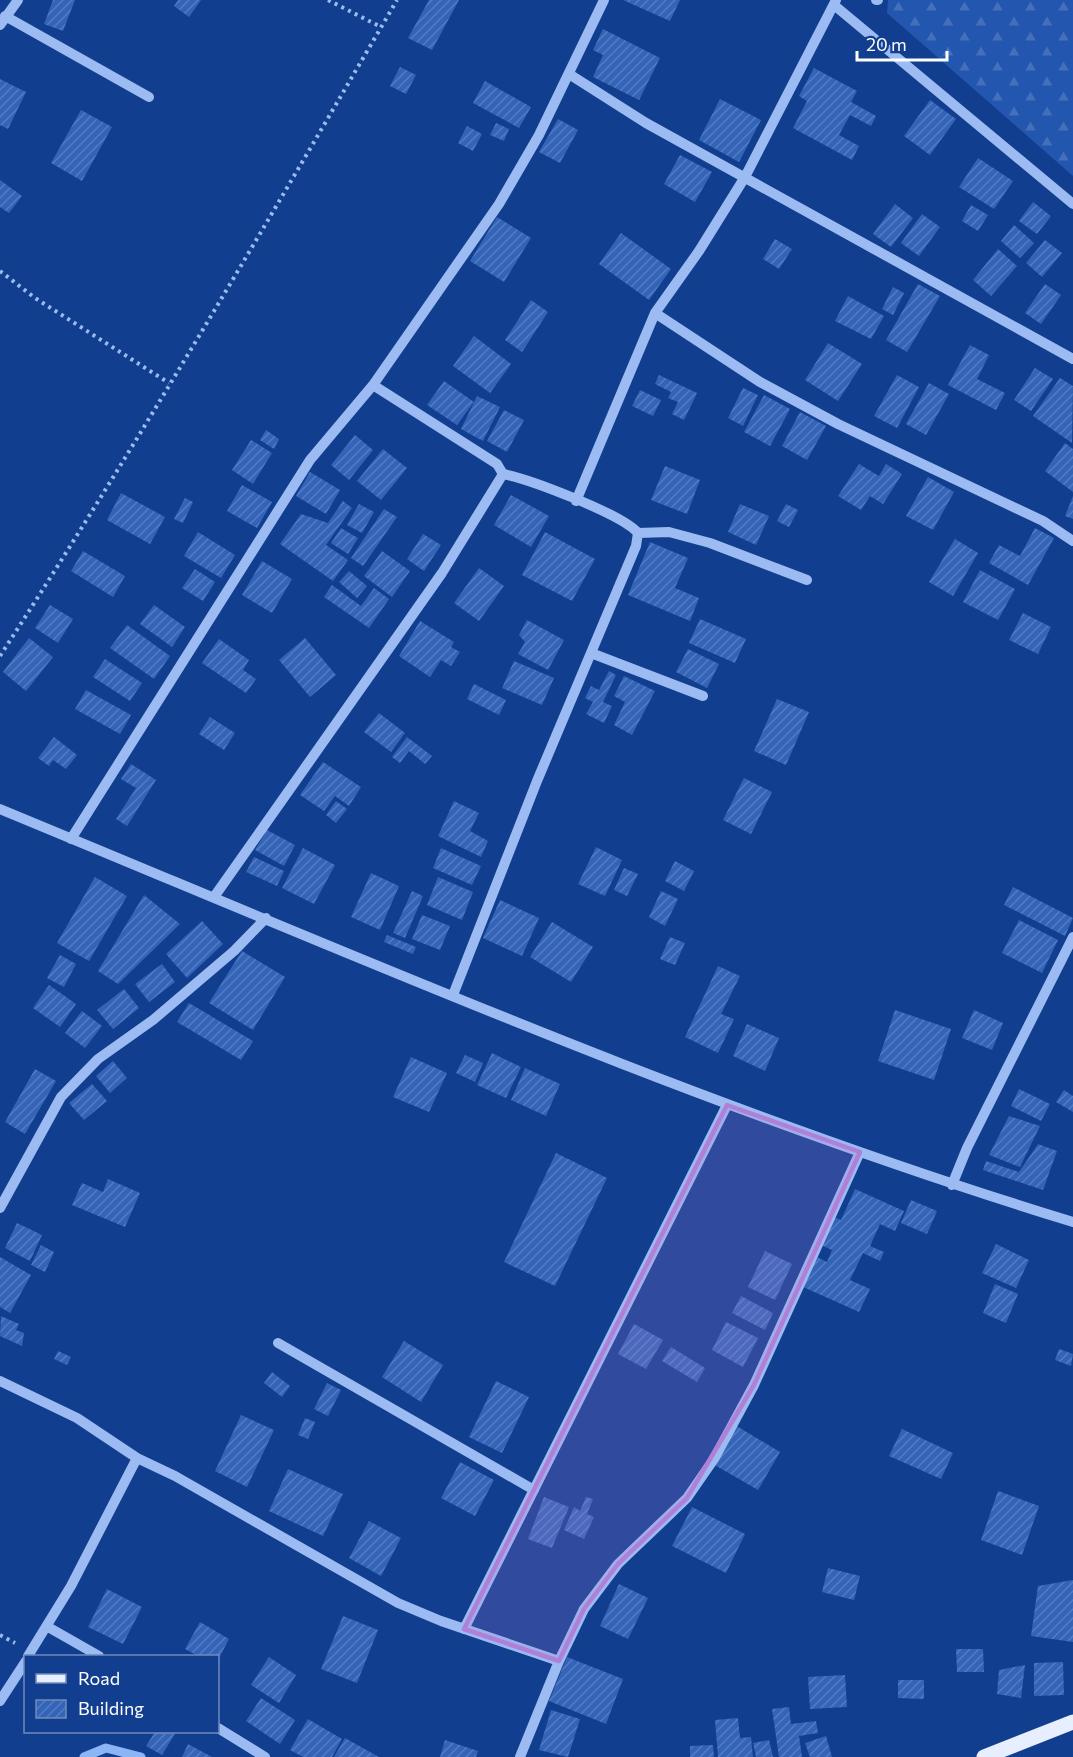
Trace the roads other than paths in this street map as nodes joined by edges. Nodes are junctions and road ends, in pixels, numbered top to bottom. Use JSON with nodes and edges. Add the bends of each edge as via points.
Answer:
{"nodes":[{"id":1,"x":18,"y":0,"type":"edge"},
{"id":2,"x":604,"y":0,"type":"edge"},
{"id":3,"x":0,"y":3,"type":"edge"},
{"id":4,"x":835,"y":3,"type":"edge"},
{"id":5,"x":5,"y":17,"type":"edge"},
{"id":6,"x":569,"y":74,"type":"junction"},
{"id":7,"x":149,"y":97,"type":"dead end"},
{"id":8,"x":745,"y":177,"type":"junction"},
{"id":9,"x":1073,"y":204,"type":"edge"},
{"id":10,"x":655,"y":313,"type":"junction"},
{"id":11,"x":1073,"y":359,"type":"edge"},
{"id":12,"x":373,"y":385,"type":"junction"},
{"id":13,"x":502,"y":474,"type":"junction"},
{"id":14,"x":576,"y":501,"type":"junction"},
{"id":15,"x":638,"y":533,"type":"junction"},
{"id":16,"x":1073,"y":541,"type":"edge"},
{"id":17,"x":807,"y":580,"type":"dead end"},
{"id":18,"x":591,"y":653,"type":"junction"},
{"id":19,"x":703,"y":696,"type":"dead end"},
{"id":20,"x":0,"y":809,"type":"edge"},
{"id":21,"x":71,"y":838,"type":"junction"},
{"id":22,"x":214,"y":897,"type":"junction"},
{"id":23,"x":266,"y":918,"type":"junction"},
{"id":24,"x":1073,"y":937,"type":"edge"},
{"id":25,"x":453,"y":995,"type":"junction"},
{"id":26,"x":727,"y":1105,"type":"junction"},
{"id":27,"x":860,"y":1152,"type":"junction"},
{"id":28,"x":952,"y":1185,"type":"junction"},
{"id":29,"x":0,"y":1208,"type":"edge"},
{"id":30,"x":1073,"y":1222,"type":"edge"},
{"id":31,"x":278,"y":1343,"type":"dead end"},
{"id":32,"x":0,"y":1381,"type":"edge"},
{"id":33,"x":137,"y":1458,"type":"junction"},
{"id":34,"x":534,"y":1490,"type":"junction"},
{"id":35,"x":48,"y":1627,"type":"junction"},
{"id":36,"x":464,"y":1629,"type":"junction"},
{"id":37,"x":29,"y":1655,"type":"edge"},
{"id":38,"x":97,"y":1655,"type":"edge"},
{"id":39,"x":559,"y":1661,"type":"junction"},
{"id":40,"x":24,"y":1664,"type":"edge"},
{"id":41,"x":0,"y":1701,"type":"edge"},
{"id":42,"x":1073,"y":1722,"type":"edge"},
{"id":43,"x":219,"y":1729,"type":"edge"},
{"id":44,"x":265,"y":1757,"type":"edge"},
{"id":45,"x":520,"y":1757,"type":"edge"},
{"id":46,"x":984,"y":1757,"type":"edge"}],
"edges":[{"from":1,"to":5,"type":"street"},
{"from":2,"to":6,"type":"street"},
{"from":3,"to":5,"type":"street"},
{"from":4,"to":8,"type":"street"},
{"from":4,"to":9,"type":"street"},
{"from":5,"to":7,"type":"street"},
{"from":6,"to":8,"type":"street","via":[[646,123]]},
{"from":6,"to":12,"type":"street","via":[[499,204]]},
{"from":8,"to":10,"type":"street"},
{"from":8,"to":11,"type":"street"},
{"from":10,"to":14,"type":"street"},
{"from":10,"to":16,"type":"street","via":[[760,382],[838,424],[1043,521]]},
{"from":12,"to":13,"type":"street","via":[[497,464]]},
{"from":12,"to":21,"type":"street","via":[[310,460]]},
{"from":13,"to":14,"type":"street"},
{"from":13,"to":22,"type":"street","via":[[442,573]]},
{"from":14,"to":15,"type":"street","via":[[630,524]]},
{"from":15,"to":17,"type":"street","via":[[669,532],[710,543]]},
{"from":15,"to":18,"type":"street"},
{"from":18,"to":19,"type":"street"},
{"from":18,"to":25,"type":"street"},
{"from":20,"to":21,"type":"street"},
{"from":21,"to":22,"type":"street"},
{"from":22,"to":23,"type":"street"},
{"from":23,"to":25,"type":"street"},
{"from":23,"to":29,"type":"street","via":[[234,951],[153,1020],[98,1059],[61,1097]]},
{"from":24,"to":28,"type":"street","via":[[966,1148]]},
{"from":25,"to":26,"type":"street"},
{"from":26,"to":27,"type":"street"},
{"from":26,"to":34,"type":"street"},
{"from":27,"to":28,"type":"street"},
{"from":27,"to":39,"type":"street","via":[[754,1385],[714,1459],[687,1498],[618,1564],[584,1610]]},
{"from":28,"to":30,"type":"street"},
{"from":31,"to":34,"type":"street"},
{"from":32,"to":33,"type":"street","via":[[77,1418]]},
{"from":33,"to":35,"type":"street"},
{"from":33,"to":36,"type":"street","via":[[398,1603]]},
{"from":34,"to":36,"type":"street"},
{"from":35,"to":37,"type":"street"},
{"from":35,"to":38,"type":"street"},
{"from":36,"to":39,"type":"street"},
{"from":39,"to":45,"type":"street"},
{"from":40,"to":41,"type":"street"},
{"from":42,"to":46,"type":"main road"},
{"from":43,"to":44,"type":"street"}]}
